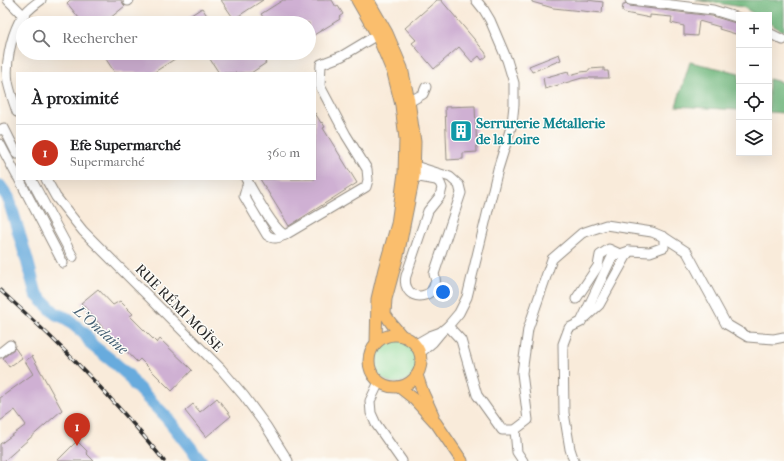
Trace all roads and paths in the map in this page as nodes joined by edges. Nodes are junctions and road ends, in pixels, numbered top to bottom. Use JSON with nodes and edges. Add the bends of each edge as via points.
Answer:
{"nodes":[{"id":1,"x":8,"y":0,"type":"edge"},
{"id":2,"x":41,"y":0,"type":"edge"},
{"id":3,"x":358,"y":0,"type":"edge"},
{"id":4,"x":368,"y":0,"type":"edge"},
{"id":5,"x":476,"y":0,"type":"edge"},
{"id":6,"x":630,"y":0,"type":"edge"},
{"id":7,"x":24,"y":15,"type":"joint"},
{"id":8,"x":736,"y":17,"type":"edge"},
{"id":9,"x":16,"y":29,"type":"edge"},
{"id":10,"x":377,"y":34,"type":"junction"},
{"id":11,"x":772,"y":34,"type":"edge"},
{"id":12,"x":783,"y":40,"type":"dead end"},
{"id":13,"x":318,"y":91,"type":"edge"},
{"id":14,"x":426,"y":94,"type":"dead end"},
{"id":15,"x":409,"y":102,"type":"junction"},
{"id":16,"x":16,"y":109,"type":"edge"},
{"id":17,"x":2,"y":129,"type":"edge"},
{"id":18,"x":0,"y":144,"type":"edge"},
{"id":19,"x":16,"y":152,"type":"edge"},
{"id":20,"x":415,"y":171,"type":"junction"},
{"id":21,"x":16,"y":174,"type":"edge"},
{"id":22,"x":20,"y":180,"type":"edge"},
{"id":23,"x":32,"y":180,"type":"edge"},
{"id":24,"x":47,"y":180,"type":"edge"},
{"id":25,"x":247,"y":180,"type":"edge"},
{"id":26,"x":664,"y":237,"type":"junction"},
{"id":27,"x":629,"y":251,"type":"junction"},
{"id":28,"x":620,"y":254,"type":"junction"},
{"id":29,"x":73,"y":257,"type":"dead end"},
{"id":30,"x":63,"y":263,"type":"dead end"},
{"id":31,"x":576,"y":299,"type":"dead end"},
{"id":32,"x":581,"y":322,"type":"junction"},
{"id":33,"x":445,"y":329,"type":"junction"},
{"id":34,"x":402,"y":336,"type":"junction"},
{"id":35,"x":784,"y":337,"type":"edge"},
{"id":36,"x":376,"y":343,"type":"junction"},
{"id":37,"x":10,"y":345,"type":"dead end"},
{"id":38,"x":418,"y":349,"type":"junction"},
{"id":39,"x":0,"y":353,"type":"edge"},
{"id":40,"x":417,"y":375,"type":"junction"},
{"id":41,"x":379,"y":382,"type":"junction"},
{"id":42,"x":399,"y":387,"type":"junction"},
{"id":43,"x":436,"y":423,"type":"junction"},
{"id":44,"x":515,"y":430,"type":"junction"},
{"id":45,"x":288,"y":461,"type":"edge"},
{"id":46,"x":402,"y":461,"type":"edge"},
{"id":47,"x":462,"y":461,"type":"edge"},
{"id":48,"x":523,"y":461,"type":"edge"},
{"id":49,"x":574,"y":461,"type":"edge"}],
"edges":[{"from":1,"to":7,"type":"street"},
{"from":2,"to":7,"type":"street"},
{"from":3,"to":10,"type":"main road"},
{"from":4,"to":15,"type":"main road","via":[[387,33],[402,68]]},
{"from":5,"to":33,"type":"street","via":[[490,20],[508,60],[514,82],[514,106],[512,124],[498,169],[467,297],[459,313]]},
{"from":6,"to":8,"type":"street","via":[[713,10]]},
{"from":9,"to":16,"type":"street","via":[[7,72]]},
{"from":10,"to":13,"type":"street","via":[[342,56],[321,64]]},
{"from":10,"to":36,"type":"main road","via":[[393,73],[401,105],[405,139],[404,173],[397,224],[377,299]]},
{"from":11,"to":12,"type":"street"},
{"from":13,"to":25,"type":"street","via":[[368,169],[366,187],[276,239],[267,235],[244,196]]},
{"from":14,"to":15,"type":"street"},
{"from":15,"to":20,"type":"main road","via":[[415,142]]},
{"from":17,"to":19,"type":"street"},
{"from":18,"to":21,"type":"street"},
{"from":20,"to":20,"type":"street","via":[[436,180],[442,188],[440,196],[428,211],[406,276],[406,288],[414,295],[420,296],[434,288],[434,274],[461,193],[459,185],[450,177]]},
{"from":20,"to":34,"type":"main road","via":[[399,251],[386,299],[385,314]]},
{"from":22,"to":30,"type":"street"},
{"from":23,"to":29,"type":"street"},
{"from":24,"to":45,"type":"street","name":"RUE RÉMI MOÏSE","via":[[56,197],[83,231],[221,369],[262,420]]},
{"from":26,"to":27,"type":"street","via":[[664,247],[650,252]]},
{"from":26,"to":35,"type":"street","via":[[687,252],[726,324],[748,337]]},
{"from":26,"to":44,"type":"street","via":[[652,232],[606,225],[582,233],[552,258],[528,329],[522,373],[528,420]]},
{"from":27,"to":28,"type":"street"},
{"from":27,"to":32,"type":"street","via":[[598,305]]},
{"from":28,"to":31,"type":"street","via":[[609,249],[600,255],[598,266]]},
{"from":28,"to":32,"type":"street","via":[[612,257]]},
{"from":32,"to":49,"type":"street","via":[[570,328],[563,344],[564,413]]},
{"from":33,"to":38,"type":"street","via":[[433,342]]},
{"from":33,"to":44,"type":"street","via":[[460,340],[477,395],[502,430]]},
{"from":34,"to":36,"type":"main road","via":[[384,337]]},
{"from":34,"to":38,"type":"main road","via":[[408,338]]},
{"from":36,"to":41,"type":"main road","via":[[369,359],[370,368]]},
{"from":37,"to":39,"type":"street"},
{"from":38,"to":40,"type":"main road","via":[[422,361]]},
{"from":40,"to":42,"type":"main road","via":[[406,385]]},
{"from":40,"to":43,"type":"main road"},
{"from":41,"to":42,"type":"main road"},
{"from":41,"to":46,"type":"street","via":[[370,401],[371,413]]},
{"from":42,"to":43,"type":"main road"},
{"from":43,"to":47,"type":"main road"},
{"from":44,"to":48,"type":"street","via":[[517,452]]}]}
